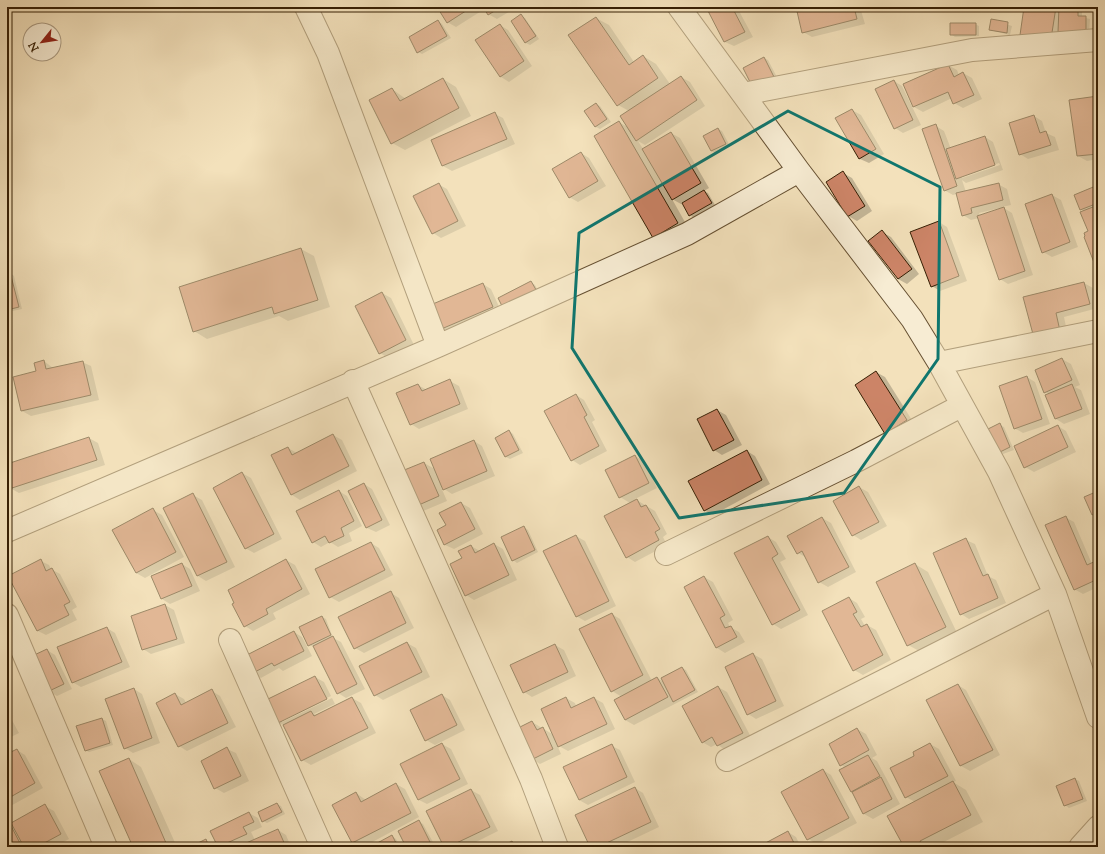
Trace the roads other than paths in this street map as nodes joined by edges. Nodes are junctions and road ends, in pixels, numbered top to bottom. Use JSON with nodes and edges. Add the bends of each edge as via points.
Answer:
{"nodes":[{"id":1,"x":306,"y":7,"type":"edge"},
{"id":2,"x":679,"y":7,"type":"edge"},
{"id":3,"x":1098,"y":40,"type":"edge"},
{"id":4,"x":743,"y":94,"type":"junction"},
{"id":5,"x":799,"y":172,"type":"junction"},
{"id":6,"x":1098,"y":330,"type":"edge"},
{"id":7,"x":438,"y":346,"type":"junction"},
{"id":8,"x":939,"y":363,"type":"junction"},
{"id":9,"x":353,"y":381,"type":"junction"},
{"id":10,"x":961,"y":406,"type":"junction"},
{"id":11,"x":7,"y":531,"type":"edge"},
{"id":12,"x":666,"y":554,"type":"dead end"},
{"id":13,"x":1055,"y":594,"type":"junction"},
{"id":14,"x":7,"y":615,"type":"edge"},
{"id":15,"x":230,"y":640,"type":"dead end"},
{"id":16,"x":1098,"y":717,"type":"edge"},
{"id":17,"x":727,"y":760,"type":"dead end"},
{"id":18,"x":1098,"y":826,"type":"edge"},
{"id":19,"x":106,"y":847,"type":"edge"},
{"id":20,"x":322,"y":847,"type":"edge"},
{"id":21,"x":557,"y":847,"type":"edge"},
{"id":22,"x":1080,"y":847,"type":"edge"}],
"edges":[{"from":1,"to":7,"type":"street","via":[[328,53]]},
{"from":2,"to":4,"type":"street"},
{"from":3,"to":4,"type":"street","via":[[972,50]]},
{"from":4,"to":5,"type":"street"},
{"from":5,"to":7,"type":"street","via":[[688,234]]},
{"from":5,"to":8,"type":"street","via":[[912,319]]},
{"from":6,"to":8,"type":"street"},
{"from":7,"to":9,"type":"street"},
{"from":8,"to":10,"type":"street"},
{"from":9,"to":11,"type":"street"},
{"from":9,"to":21,"type":"street","via":[[531,779]]},
{"from":10,"to":12,"type":"street","via":[[856,461]]},
{"from":10,"to":13,"type":"street","via":[[999,472]]},
{"from":13,"to":16,"type":"street"},
{"from":13,"to":17,"type":"street"},
{"from":14,"to":19,"type":"street"},
{"from":15,"to":20,"type":"street"},
{"from":18,"to":22,"type":"street"}]}
